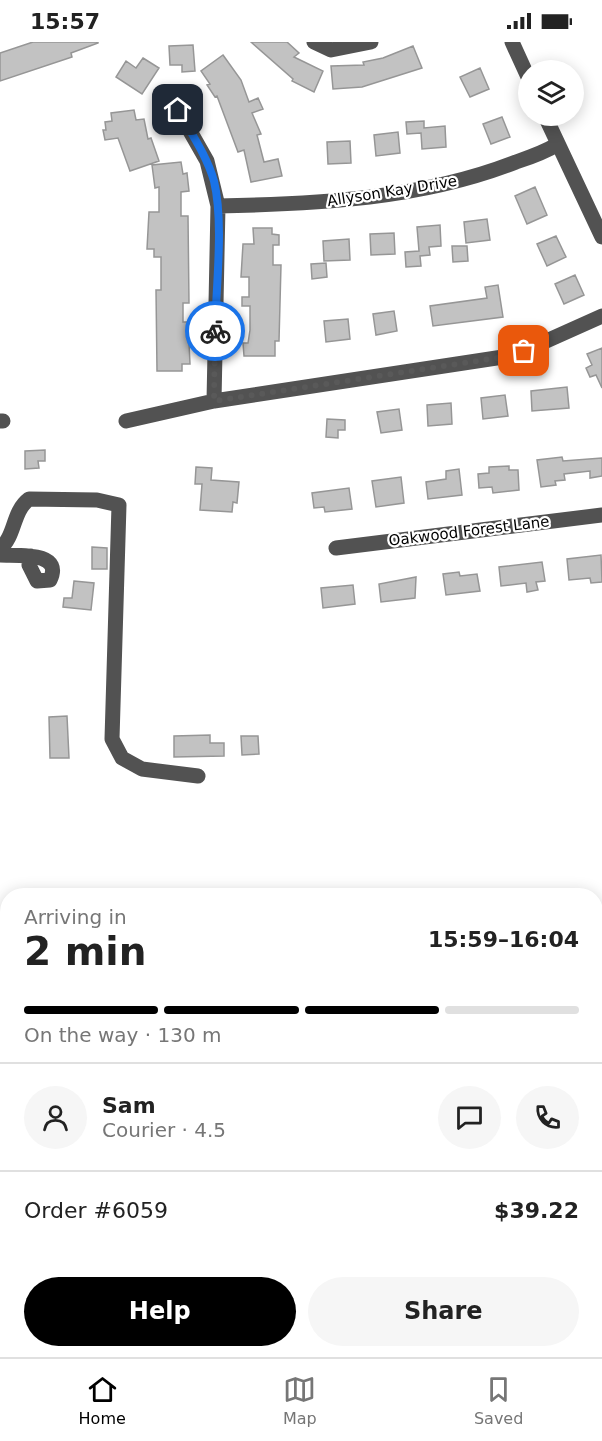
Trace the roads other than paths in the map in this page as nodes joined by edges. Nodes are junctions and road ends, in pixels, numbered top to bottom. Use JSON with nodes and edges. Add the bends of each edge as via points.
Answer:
{"nodes":[{"id":1,"x":314,"y":42,"type":"edge"},
{"id":2,"x":371,"y":42,"type":"edge"},
{"id":3,"x":512,"y":42,"type":"edge"},
{"id":4,"x":520,"y":60,"type":"edge"},
{"id":5,"x":178,"y":110,"type":"dead end"},
{"id":6,"x":550,"y":126,"type":"edge"},
{"id":7,"x":558,"y":144,"type":"junction"},
{"id":8,"x":218,"y":206,"type":"junction"},
{"id":9,"x":602,"y":237,"type":"edge"},
{"id":10,"x":602,"y":316,"type":"edge"},
{"id":11,"x":214,"y":401,"type":"junction"},
{"id":12,"x":126,"y":420,"type":"dead end"},
{"id":13,"x":602,"y":515,"type":"edge"},
{"id":14,"x":336,"y":548,"type":"dead end"},
{"id":15,"x":0,"y":549,"type":"edge"},
{"id":16,"x":0,"y":555,"type":"edge"},
{"id":17,"x":31,"y":556,"type":"dead end"},
{"id":18,"x":198,"y":776,"type":"dead end"}],
"edges":[{"from":1,"to":2,"type":"street","via":[[331,50]]},
{"from":3,"to":4,"type":"street"},
{"from":5,"to":8,"type":"street","via":[[207,161]]},
{"from":6,"to":7,"type":"street"},
{"from":7,"to":8,"type":"street","name":"Allyson Kay Drive","via":[[463,180],[356,199]]},
{"from":7,"to":9,"type":"street"},
{"from":8,"to":11,"type":"street"},
{"from":10,"to":11,"type":"street","via":[[503,357]]},
{"from":11,"to":12,"type":"street"},
{"from":13,"to":14,"type":"street","name":"Oakwood Forest Lane"},
{"from":15,"to":18,"type":"street","via":[[14,526],[16,514],[29,499],[97,500],[119,505],[112,739],[122,758],[142,769]]},
{"from":16,"to":17,"type":"street"}]}
